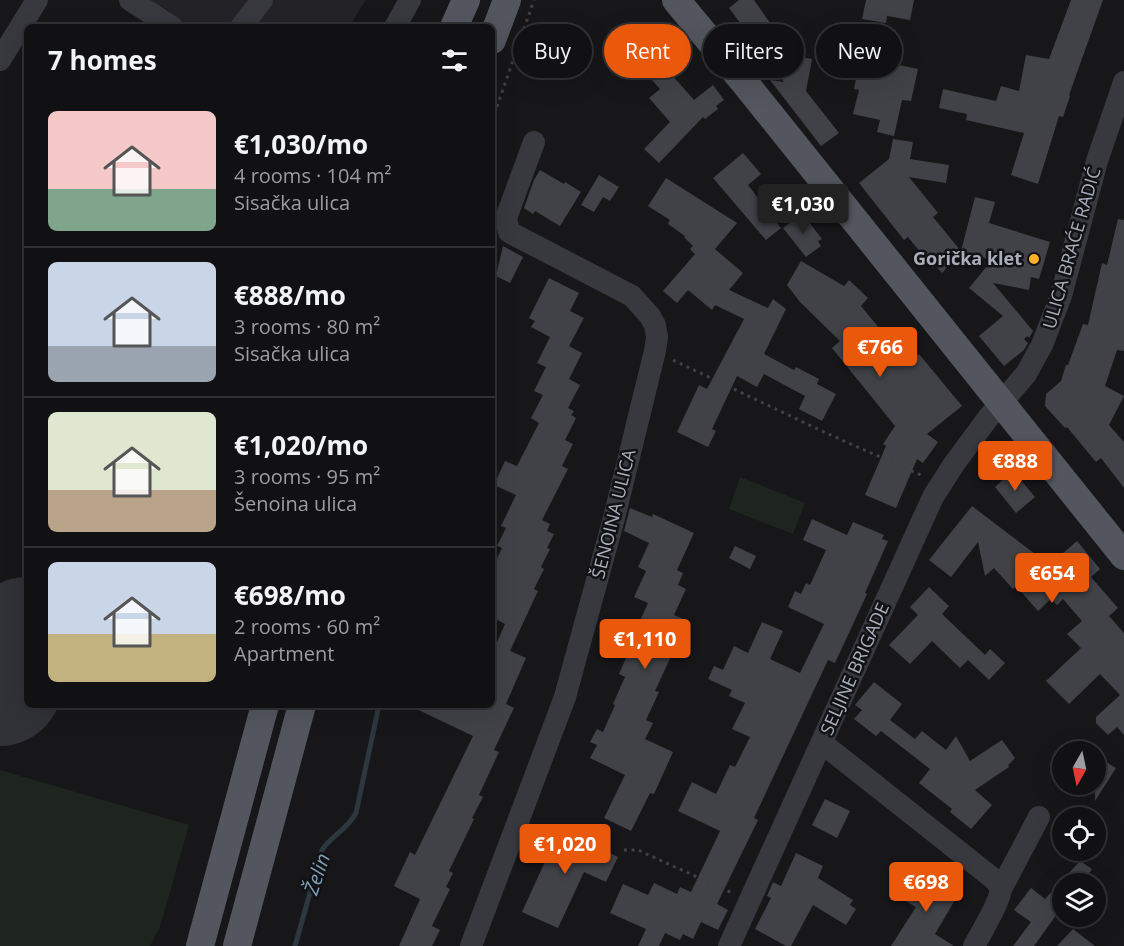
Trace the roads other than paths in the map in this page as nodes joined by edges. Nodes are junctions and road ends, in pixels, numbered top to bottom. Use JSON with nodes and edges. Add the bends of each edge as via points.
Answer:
{"nodes":[{"id":1,"x":37,"y":0,"type":"edge"},
{"id":2,"x":130,"y":0,"type":"edge"},
{"id":3,"x":262,"y":0,"type":"edge"},
{"id":4,"x":410,"y":0,"type":"edge"},
{"id":5,"x":466,"y":0,"type":"edge"},
{"id":6,"x":676,"y":0,"type":"edge"},
{"id":7,"x":507,"y":2,"type":"edge"},
{"id":8,"x":167,"y":24,"type":"edge"},
{"id":9,"x":243,"y":24,"type":"edge"},
{"id":10,"x":397,"y":24,"type":"edge"},
{"id":11,"x":455,"y":24,"type":"edge"},
{"id":12,"x":495,"y":32,"type":"edge"},
{"id":13,"x":0,"y":60,"type":"edge"},
{"id":14,"x":1124,"y":82,"type":"edge"},
{"id":15,"x":534,"y":142,"type":"dead end"},
{"id":16,"x":1001,"y":403,"type":"junction"},
{"id":17,"x":1124,"y":556,"type":"edge"},
{"id":18,"x":264,"y":708,"type":"edge"},
{"id":19,"x":301,"y":708,"type":"edge"},
{"id":20,"x":822,"y":743,"type":"junction"},
{"id":21,"x":1039,"y":817,"type":"dead end"},
{"id":22,"x":1000,"y":891,"type":"junction"},
{"id":23,"x":200,"y":946,"type":"edge"},
{"id":24,"x":237,"y":946,"type":"edge"},
{"id":25,"x":471,"y":946,"type":"edge"},
{"id":26,"x":729,"y":946,"type":"edge"},
{"id":27,"x":974,"y":946,"type":"edge"}],
"edges":[{"from":1,"to":13,"type":"street"},
{"from":2,"to":8,"type":"street"},
{"from":3,"to":9,"type":"street"},
{"from":4,"to":10,"type":"street"},
{"from":5,"to":11,"type":"main road"},
{"from":6,"to":16,"type":"main road"},
{"from":7,"to":12,"type":"main road"},
{"from":14,"to":16,"type":"street","name":"ULICA BRAĆE RADIĆ","via":[[1097,161],[1052,321],[1030,366]]},
{"from":15,"to":25,"type":"street","name":"ŠENOINA ULICA","via":[[506,218],[509,232],[632,296],[650,316],[657,337],[614,518],[565,697]]},
{"from":16,"to":17,"type":"main road"},
{"from":16,"to":20,"type":"street","name":"SELJINE BRIGADE","via":[[933,496]]},
{"from":18,"to":23,"type":"main road"},
{"from":19,"to":24,"type":"main road"},
{"from":20,"to":22,"type":"street","via":[[995,880]]},
{"from":20,"to":26,"type":"street","name":"SELJINE BRIGADE"},
{"from":21,"to":22,"type":"street"},
{"from":22,"to":27,"type":"street"}]}
